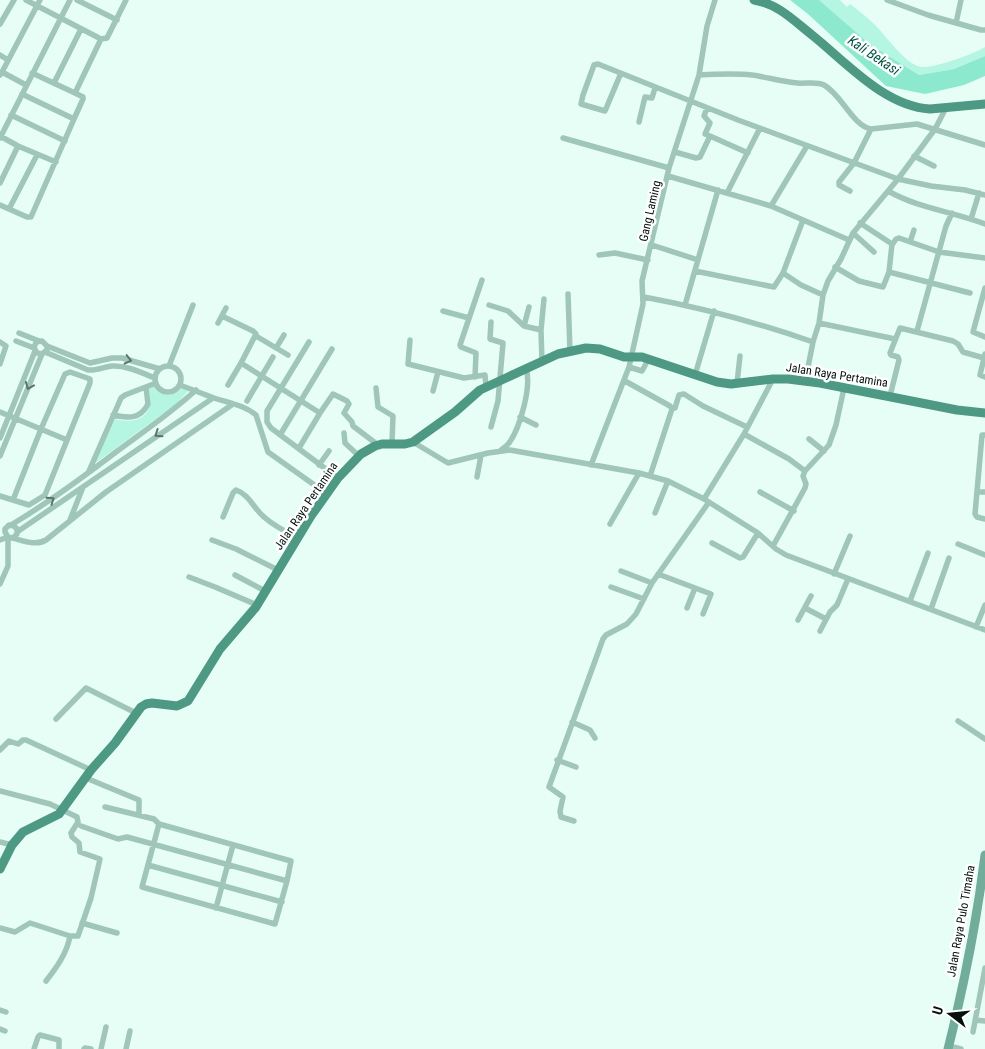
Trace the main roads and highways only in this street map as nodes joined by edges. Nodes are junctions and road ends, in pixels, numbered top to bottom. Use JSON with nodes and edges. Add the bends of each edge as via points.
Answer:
{"nodes":[{"id":1,"x":754,"y":0,"type":"edge"},
{"id":2,"x":985,"y":104,"type":"edge"},
{"id":3,"x":985,"y":411,"type":"edge"},
{"id":4,"x":0,"y":869,"type":"edge"}],
"edges":[{"from":1,"to":2,"type":"main road","via":[[783,11],[847,66],[903,103],[921,109]]},
{"from":3,"to":4,"type":"main road","name":"Jalan Raya Pertamina","via":[[957,410],[788,379],[716,382],[642,358],[630,362],[590,348],[558,354],[500,380],[480,390],[413,442],[378,445],[359,456],[326,494],[257,605],[220,648],[188,701],[177,706],[146,704],[63,809],[55,817],[23,832]]}]}
